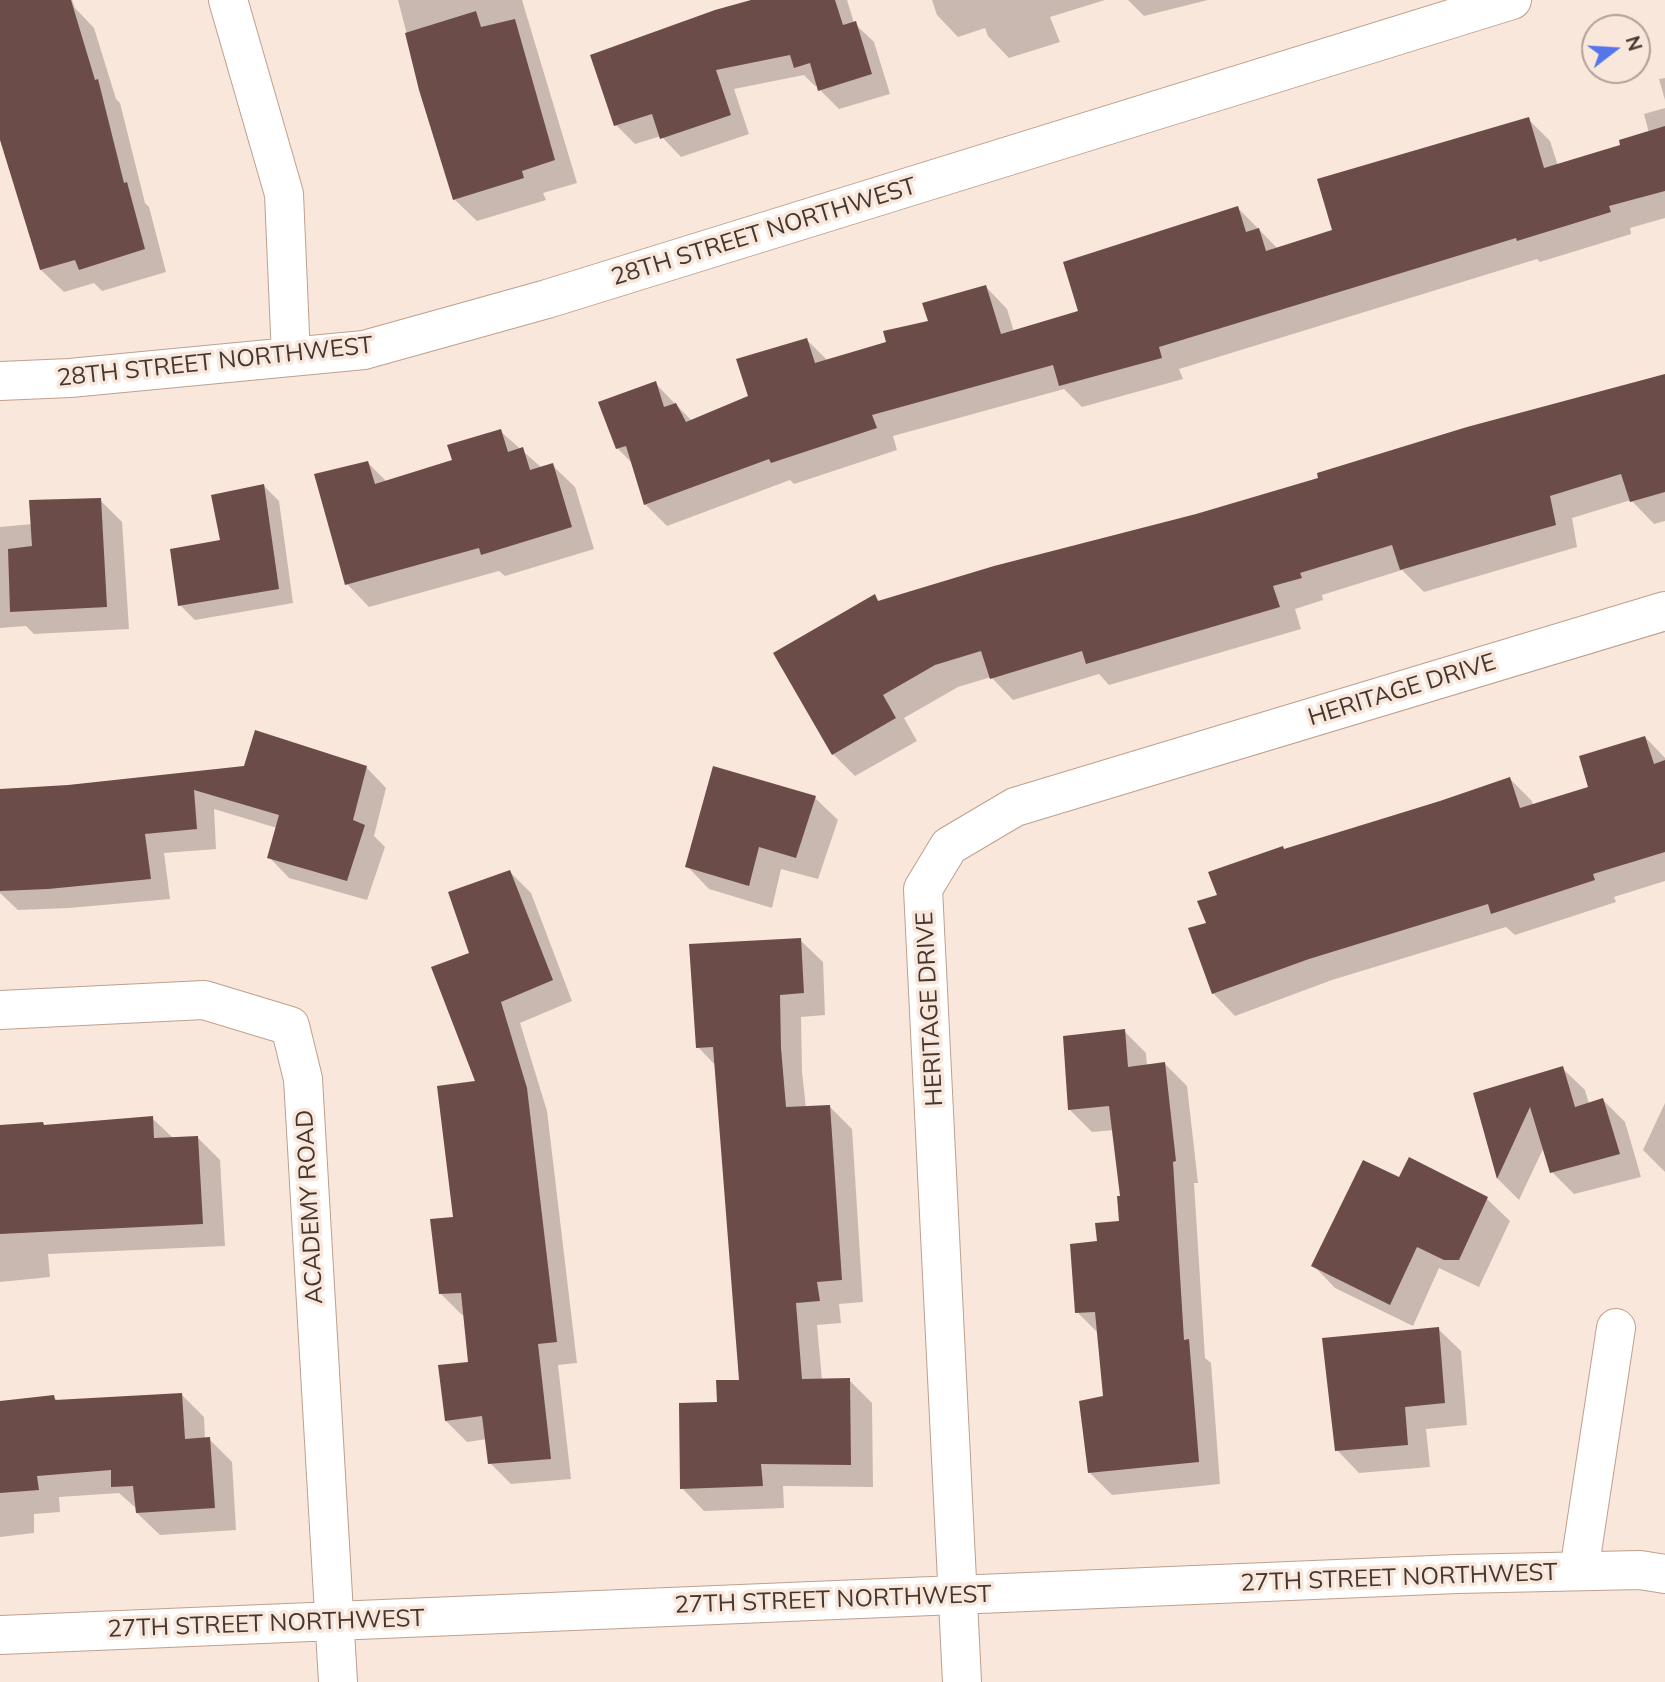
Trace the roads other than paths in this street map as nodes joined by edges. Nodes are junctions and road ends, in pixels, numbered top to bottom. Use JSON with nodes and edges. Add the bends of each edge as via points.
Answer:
{"nodes":[{"id":1,"x":228,"y":0,"type":"edge"},
{"id":2,"x":1512,"y":0,"type":"edge"},
{"id":3,"x":291,"y":357,"type":"junction"},
{"id":4,"x":0,"y":381,"type":"edge"},
{"id":5,"x":1665,"y":611,"type":"edge"},
{"id":6,"x":0,"y":1010,"type":"edge"},
{"id":7,"x":1616,"y":1328,"type":"dead end"},
{"id":8,"x":1579,"y":1571,"type":"junction"},
{"id":9,"x":1665,"y":1574,"type":"edge"},
{"id":10,"x":957,"y":1595,"type":"junction"},
{"id":11,"x":336,"y":1621,"type":"junction"},
{"id":12,"x":0,"y":1635,"type":"edge"},
{"id":13,"x":338,"y":1682,"type":"edge"},
{"id":14,"x":962,"y":1682,"type":"edge"}],
"edges":[{"from":1,"to":3,"type":"street","via":[[284,194]]},
{"from":2,"to":3,"type":"street","name":"28TH STREET NORTHWEST","via":[[547,299],[364,350]]},
{"from":3,"to":4,"type":"street","name":"28TH STREET NORTHWEST"},
{"from":5,"to":10,"type":"street","name":"HERITAGE DRIVE","via":[[1015,807],[949,846],[923,889]]},
{"from":6,"to":11,"type":"street","name":"ACADEMY ROAD","via":[[204,1000],[289,1026],[303,1079]]},
{"from":7,"to":8,"type":"street"},
{"from":8,"to":9,"type":"street","name":"27TH STREET NORTHWEST"},
{"from":8,"to":10,"type":"street","name":"27TH STREET NORTHWEST"},
{"from":10,"to":11,"type":"street","name":"27TH STREET NORTHWEST"},
{"from":10,"to":14,"type":"street","name":"HERITAGE DRIVE"},
{"from":11,"to":12,"type":"street","name":"27TH STREET NORTHWEST"},
{"from":11,"to":13,"type":"street","name":"ACADEMY ROAD"}]}
